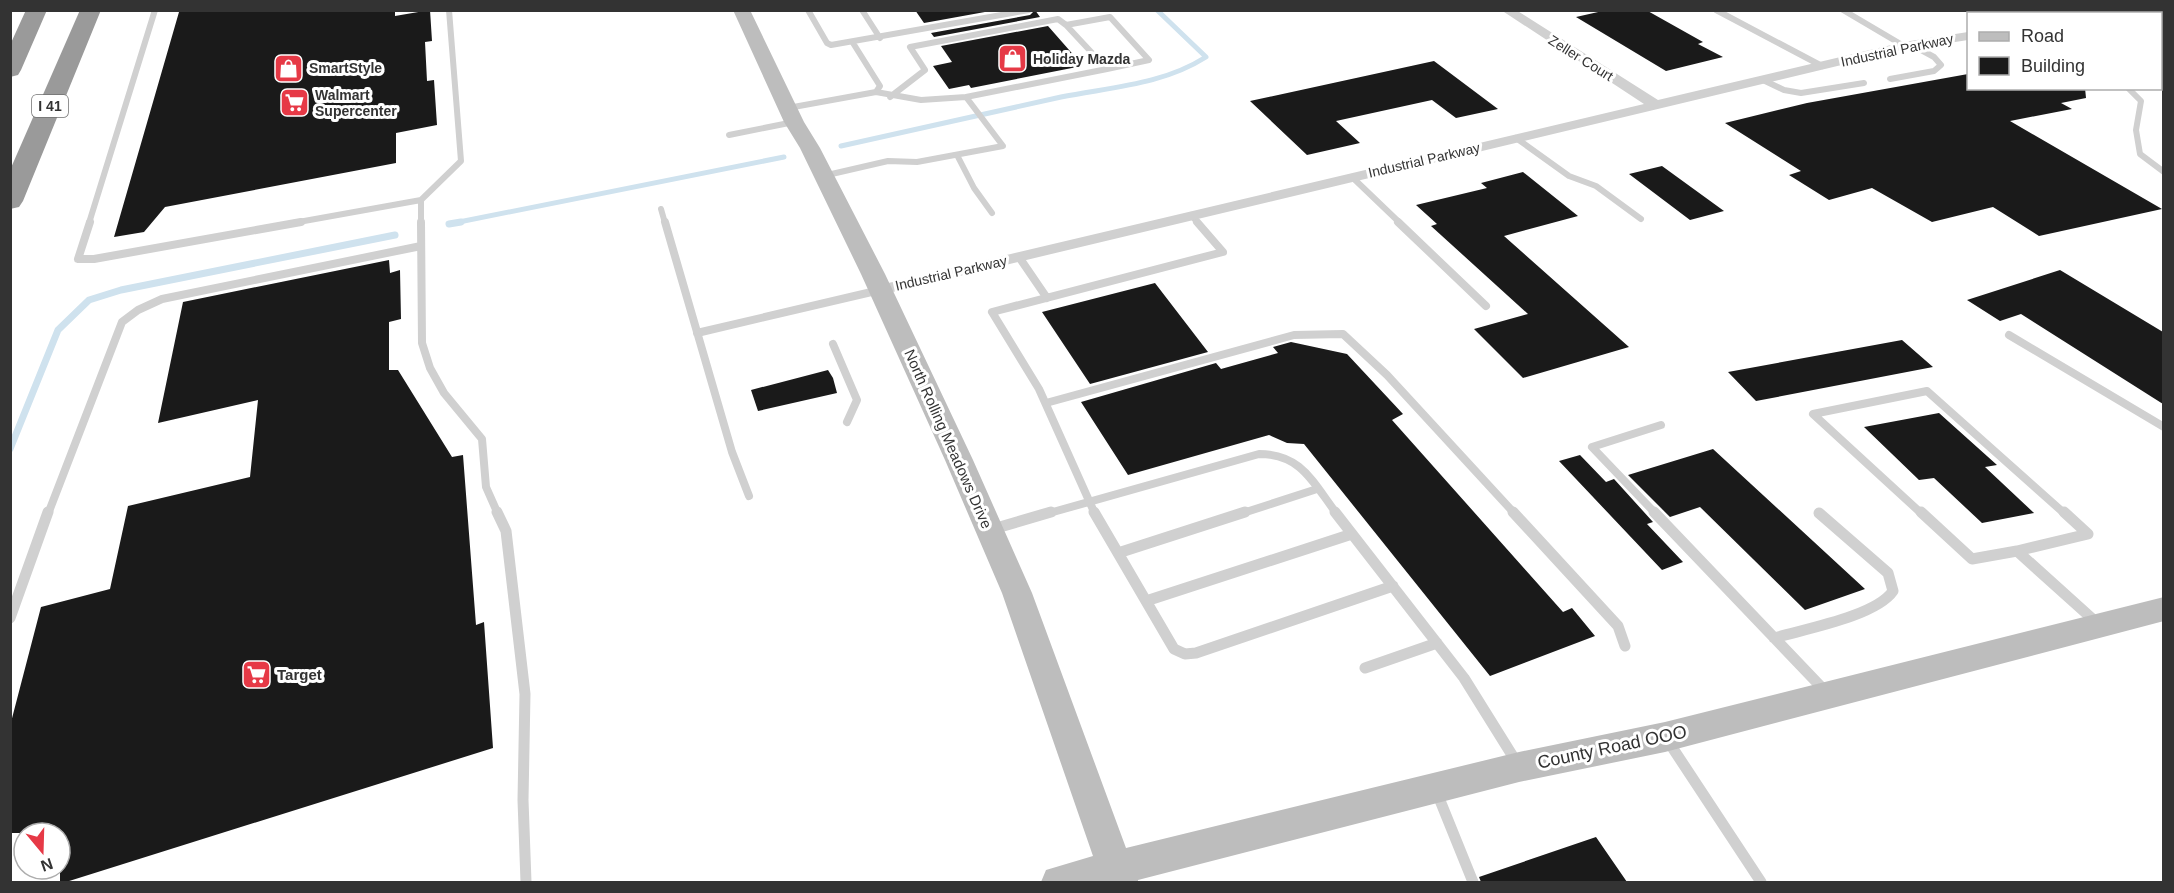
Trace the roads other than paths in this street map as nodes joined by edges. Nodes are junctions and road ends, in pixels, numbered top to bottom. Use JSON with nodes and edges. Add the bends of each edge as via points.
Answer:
{"nodes":[{"id":1,"x":31,"y":10,"type":"edge"},
{"id":2,"x":37,"y":10,"type":"edge"},
{"id":3,"x":91,"y":10,"type":"edge"},
{"id":4,"x":103,"y":10,"type":"edge"},
{"id":5,"x":155,"y":10,"type":"edge"},
{"id":6,"x":449,"y":10,"type":"edge"},
{"id":7,"x":741,"y":10,"type":"edge"},
{"id":8,"x":808,"y":10,"type":"edge"},
{"id":9,"x":862,"y":10,"type":"edge"},
{"id":10,"x":1029,"y":10,"type":"edge"},
{"id":11,"x":1507,"y":10,"type":"edge"},
{"id":12,"x":1716,"y":10,"type":"edge"},
{"id":13,"x":1843,"y":10,"type":"edge"},
{"id":14,"x":1066,"y":25,"type":"junction"},
{"id":15,"x":1967,"y":36,"type":"edge"},
{"id":16,"x":880,"y":38,"type":"junction"},
{"id":17,"x":25,"y":39,"type":"junction"},
{"id":18,"x":853,"y":43,"type":"junction"},
{"id":19,"x":1908,"y":46,"type":"junction"},
{"id":20,"x":67,"y":66,"type":"junction"},
{"id":21,"x":1822,"y":66,"type":"junction"},
{"id":22,"x":1107,"y":69,"type":"junction"},
{"id":23,"x":10,"y":70,"type":"edge"},
{"id":24,"x":1890,"y":79,"type":"dead end"},
{"id":25,"x":1763,"y":80,"type":"junction"},
{"id":26,"x":1864,"y":83,"type":"dead end"},
{"id":27,"x":2130,"y":90,"type":"edge"},
{"id":28,"x":876,"y":92,"type":"junction"},
{"id":29,"x":890,"y":97,"type":"junction"},
{"id":30,"x":966,"y":97,"type":"junction"},
{"id":31,"x":1656,"y":105,"type":"junction"},
{"id":32,"x":791,"y":115,"type":"junction"},
{"id":33,"x":729,"y":135,"type":"dead end"},
{"id":34,"x":1516,"y":138,"type":"junction"},
{"id":35,"x":957,"y":154,"type":"junction"},
{"id":36,"x":2163,"y":172,"type":"edge"},
{"id":37,"x":823,"y":176,"type":"junction"},
{"id":38,"x":1353,"y":177,"type":"junction"},
{"id":39,"x":420,"y":200,"type":"junction"},
{"id":40,"x":10,"y":201,"type":"edge"},
{"id":41,"x":661,"y":209,"type":"dead end"},
{"id":42,"x":992,"y":213,"type":"dead end"},
{"id":43,"x":1191,"y":215,"type":"junction"},
{"id":44,"x":1641,"y":219,"type":"dead end"},
{"id":45,"x":421,"y":246,"type":"junction"},
{"id":46,"x":1019,"y":257,"type":"junction"},
{"id":47,"x":880,"y":290,"type":"junction"},
{"id":48,"x":1047,"y":298,"type":"junction"},
{"id":49,"x":1486,"y":306,"type":"dead end"},
{"id":50,"x":697,"y":333,"type":"junction"},
{"id":51,"x":2009,"y":335,"type":"dead end"},
{"id":52,"x":833,"y":345,"type":"dead end"},
{"id":53,"x":1046,"y":403,"type":"junction"},
{"id":54,"x":847,"y":422,"type":"dead end"},
{"id":55,"x":1662,"y":425,"type":"dead end"},
{"id":56,"x":2163,"y":427,"type":"edge"},
{"id":57,"x":1317,"y":489,"type":"junction"},
{"id":58,"x":750,"y":495,"type":"dead end"},
{"id":59,"x":1088,"y":502,"type":"junction"},
{"id":60,"x":1819,"y":513,"type":"dead end"},
{"id":61,"x":990,"y":530,"type":"junction"},
{"id":62,"x":1352,"y":534,"type":"junction"},
{"id":63,"x":2017,"y":551,"type":"junction"},
{"id":64,"x":1118,"y":553,"type":"junction"},
{"id":65,"x":1393,"y":586,"type":"junction"},
{"id":66,"x":1146,"y":601,"type":"junction"},
{"id":67,"x":2163,"y":609,"type":"edge"},
{"id":68,"x":10,"y":618,"type":"edge"},
{"id":69,"x":2099,"y":625,"type":"junction"},
{"id":70,"x":1774,"y":638,"type":"junction"},
{"id":71,"x":1437,"y":643,"type":"junction"},
{"id":72,"x":1625,"y":646,"type":"dead end"},
{"id":73,"x":1365,"y":668,"type":"dead end"},
{"id":74,"x":1829,"y":695,"type":"junction"},
{"id":75,"x":1665,"y":737,"type":"junction"},
{"id":76,"x":1519,"y":767,"type":"junction"},
{"id":77,"x":1436,"y":788,"type":"junction"},
{"id":78,"x":1118,"y":875,"type":"edge"},
{"id":79,"x":526,"y":882,"type":"edge"},
{"id":80,"x":1059,"y":882,"type":"edge"},
{"id":81,"x":1473,"y":882,"type":"edge"},
{"id":82,"x":1761,"y":882,"type":"edge"}],
"edges":[{"from":1,"to":17,"type":"highway"},
{"from":2,"to":17,"type":"highway"},
{"from":3,"to":20,"type":"highway","number":"I 41"},
{"from":4,"to":20,"type":"highway"},
{"from":5,"to":39,"type":"lane","via":[[78,259]]},
{"from":6,"to":39,"type":"lane","via":[[461,161]]},
{"from":7,"to":32,"type":"main road","name":"North Rolling Meadows Drive"},
{"from":8,"to":18,"type":"lane","via":[[826,42]]},
{"from":9,"to":16,"type":"lane"},
{"from":10,"to":16,"type":"lane"},
{"from":11,"to":31,"type":"street","name":"Zeller Court"},
{"from":12,"to":21,"type":"lane"},
{"from":13,"to":19,"type":"lane"},
{"from":14,"to":22,"type":"lane"},
{"from":14,"to":22,"type":"lane","via":[[1110,17],[1149,60]]},
{"from":14,"to":29,"type":"lane","via":[[1058,19],[910,47],[925,70]]},
{"from":15,"to":19,"type":"street","name":"Industrial Parkway"},
{"from":16,"to":18,"type":"lane"},
{"from":17,"to":23,"type":"highway"},
{"from":18,"to":28,"type":"lane","via":[[880,86]]},
{"from":19,"to":21,"type":"street","name":"Industrial Parkway"},
{"from":19,"to":24,"type":"lane","via":[[1934,57],[1941,65],[1934,71]]},
{"from":20,"to":40,"type":"highway","number":"I 41"},
{"from":21,"to":25,"type":"street","name":"Industrial Parkway"},
{"from":22,"to":30,"type":"lane"},
{"from":25,"to":26,"type":"lane","via":[[1801,93]]},
{"from":25,"to":31,"type":"street","name":"Industrial Parkway"},
{"from":27,"to":36,"type":"lane","via":[[2141,101],[2136,130],[2140,154]]},
{"from":28,"to":29,"type":"lane"},
{"from":28,"to":32,"type":"lane"},
{"from":29,"to":30,"type":"lane","via":[[942,102]]},
{"from":30,"to":35,"type":"lane","via":[[1003,146]]},
{"from":31,"to":34,"type":"street","name":"Industrial Parkway"},
{"from":32,"to":33,"type":"lane"},
{"from":32,"to":37,"type":"main road","name":"North Rolling Meadows Drive"},
{"from":34,"to":38,"type":"street","name":"Industrial Parkway"},
{"from":34,"to":44,"type":"lane","via":[[1569,176],[1596,186]]},
{"from":35,"to":37,"type":"lane","via":[[917,162],[888,161]]},
{"from":35,"to":42,"type":"lane"},
{"from":37,"to":47,"type":"main road","name":"North Rolling Meadows Drive"},
{"from":38,"to":43,"type":"street","name":"Industrial Parkway"},
{"from":38,"to":49,"type":"lane"},
{"from":39,"to":45,"type":"lane"},
{"from":41,"to":50,"type":"lane"},
{"from":43,"to":46,"type":"street","name":"Industrial Parkway"},
{"from":43,"to":48,"type":"lane","via":[[1223,252]]},
{"from":45,"to":68,"type":"lane","via":[[162,299],[122,322]]},
{"from":45,"to":79,"type":"lane","via":[[422,343],[444,393],[482,439],[486,487],[506,531],[525,694]]},
{"from":46,"to":47,"type":"street","name":"Industrial Parkway"},
{"from":46,"to":48,"type":"lane"},
{"from":47,"to":50,"type":"lane"},
{"from":47,"to":61,"type":"main road","name":"North Rolling Meadows Drive"},
{"from":48,"to":53,"type":"lane","via":[[992,312]]},
{"from":50,"to":58,"type":"lane","via":[[732,452]]},
{"from":51,"to":56,"type":"lane"},
{"from":52,"to":54,"type":"lane","via":[[856,400]]},
{"from":53,"to":59,"type":"lane"},
{"from":53,"to":72,"type":"lane","via":[[1294,335],[1343,334],[1387,375],[1618,626]]},
{"from":55,"to":70,"type":"lane","via":[[1592,447]]},
{"from":57,"to":59,"type":"lane","via":[[1298,464],[1261,453]]},
{"from":57,"to":62,"type":"lane"},
{"from":57,"to":64,"type":"lane"},
{"from":59,"to":61,"type":"lane"},
{"from":59,"to":64,"type":"lane"},
{"from":60,"to":70,"type":"lane","via":[[1888,573],[1893,591],[1886,601],[1860,613]]},
{"from":61,"to":78,"type":"main road","name":"North Rolling Meadows Drive","via":[[1017,593]]},
{"from":62,"to":65,"type":"lane"},
{"from":62,"to":66,"type":"lane"},
{"from":63,"to":63,"type":"lane","via":[[1972,559],[1813,414],[1927,391],[2088,534]]},
{"from":63,"to":69,"type":"lane"},
{"from":64,"to":66,"type":"lane"},
{"from":65,"to":66,"type":"lane","via":[[1185,654],[1174,649]]},
{"from":65,"to":71,"type":"lane"},
{"from":67,"to":69,"type":"main road","name":"County Road OOO"},
{"from":69,"to":74,"type":"main road","name":"County Road OOO"},
{"from":70,"to":74,"type":"lane"},
{"from":71,"to":73,"type":"lane"},
{"from":71,"to":76,"type":"lane","via":[[1464,678]]},
{"from":74,"to":75,"type":"main road","name":"County Road OOO"},
{"from":75,"to":76,"type":"main road","name":"County Road OOO"},
{"from":75,"to":82,"type":"lane"},
{"from":76,"to":77,"type":"main road","name":"County Road OOO"},
{"from":77,"to":78,"type":"main road","name":"County Road OOO"},
{"from":77,"to":81,"type":"lane"},
{"from":78,"to":80,"type":"main road","name":"County Road OOO"}]}
